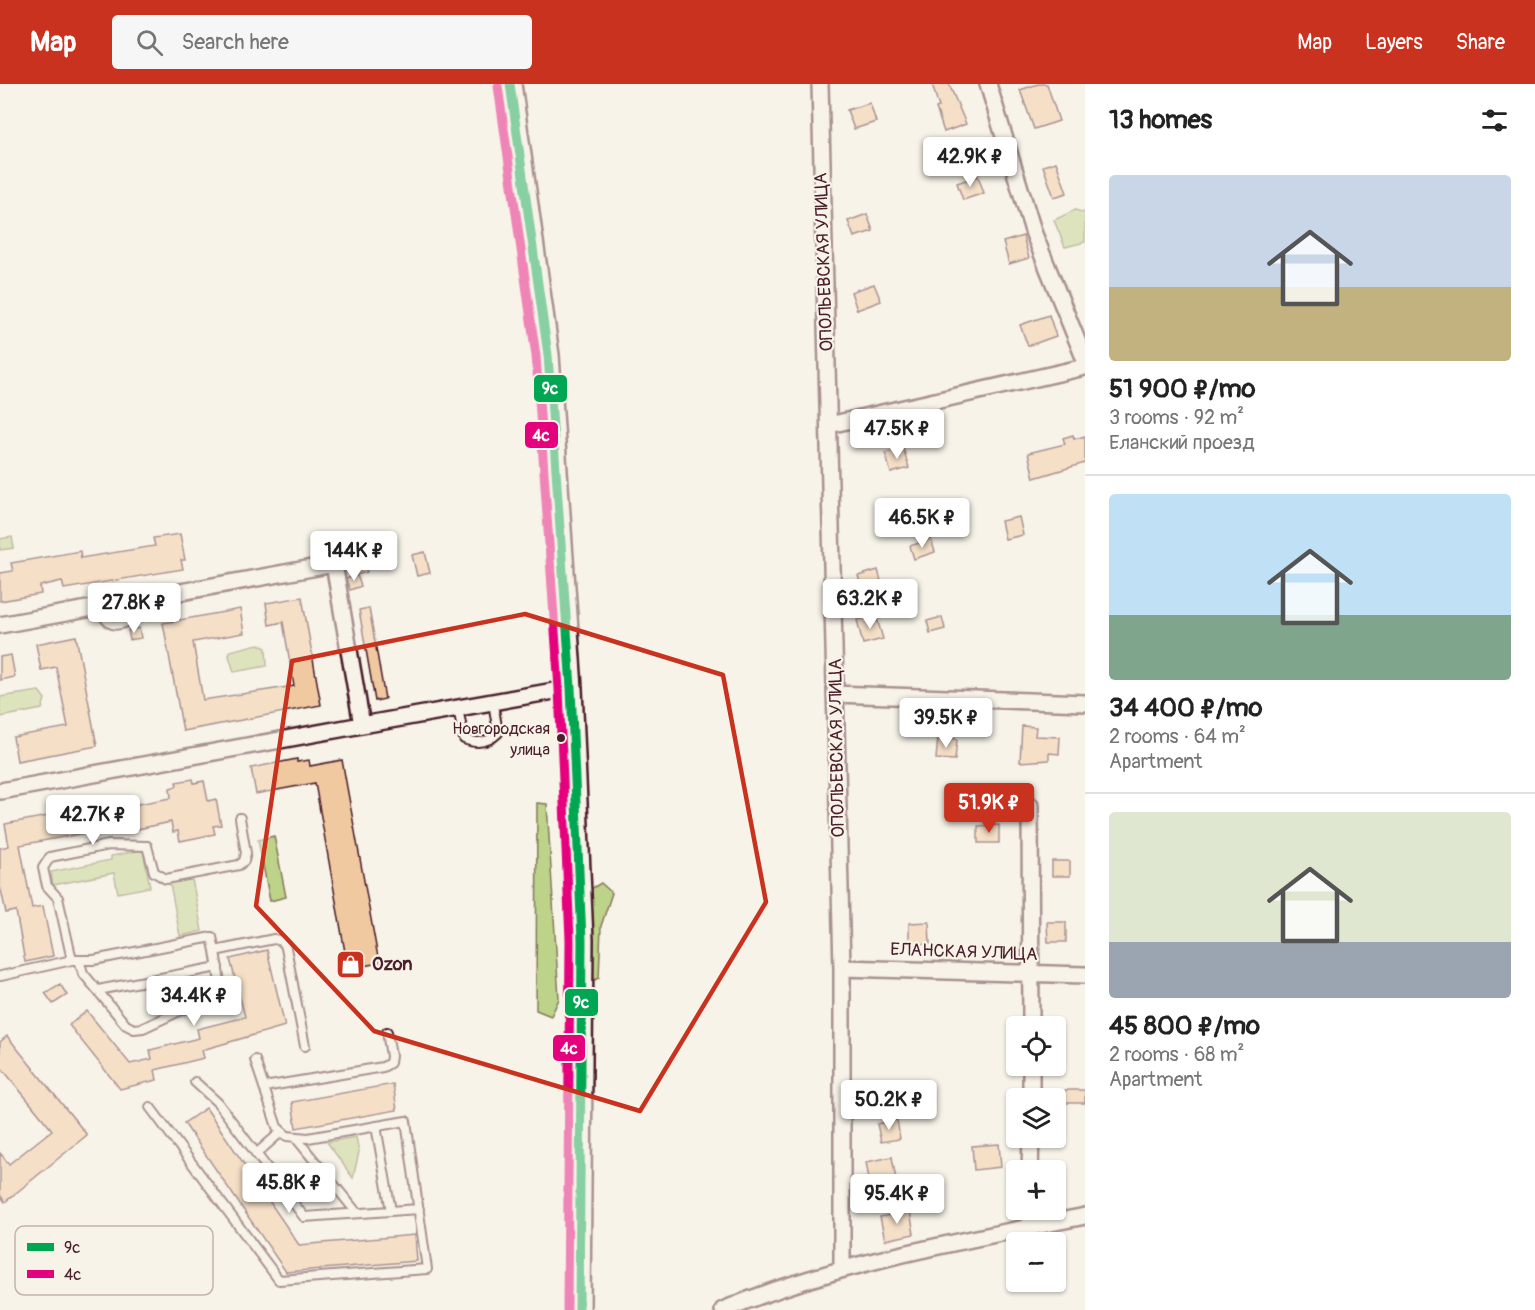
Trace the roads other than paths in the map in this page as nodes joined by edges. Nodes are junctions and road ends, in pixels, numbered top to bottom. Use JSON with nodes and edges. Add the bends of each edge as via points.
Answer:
{"nodes":[{"id":1,"x":510,"y":84,"type":"edge"},
{"id":2,"x":820,"y":84,"type":"edge"},
{"id":3,"x":988,"y":84,"type":"edge"},
{"id":4,"x":1085,"y":360,"type":"edge"},
{"id":5,"x":1085,"y":368,"type":"edge"},
{"id":6,"x":829,"y":425,"type":"junction"},
{"id":7,"x":135,"y":600,"type":"junction"},
{"id":8,"x":97,"y":606,"type":"junction"},
{"id":9,"x":0,"y":625,"type":"edge"},
{"id":10,"x":571,"y":688,"type":"junction"},
{"id":11,"x":836,"y":694,"type":"junction"},
{"id":12,"x":493,"y":702,"type":"junction"},
{"id":13,"x":1085,"y":704,"type":"edge"},
{"id":14,"x":458,"y":708,"type":"junction"},
{"id":15,"x":362,"y":725,"type":"junction"},
{"id":16,"x":1,"y":791,"type":"edge"},
{"id":17,"x":1030,"y":805,"type":"dead end"},
{"id":18,"x":240,"y":818,"type":"dead end"},
{"id":19,"x":215,"y":951,"type":"junction"},
{"id":20,"x":76,"y":960,"type":"junction"},
{"id":21,"x":218,"y":967,"type":"junction"},
{"id":22,"x":842,"y":968,"type":"junction"},
{"id":23,"x":1030,"y":974,"type":"junction"},
{"id":24,"x":1085,"y":975,"type":"edge"},
{"id":25,"x":1,"y":976,"type":"edge"},
{"id":26,"x":98,"y":990,"type":"junction"},
{"id":27,"x":1030,"y":1016,"type":"edge"},
{"id":28,"x":387,"y":1032,"type":"dead end"},
{"id":29,"x":305,"y":1046,"type":"dead end"},
{"id":30,"x":255,"y":1060,"type":"dead end"},
{"id":31,"x":195,"y":1082,"type":"dead end"},
{"id":32,"x":264,"y":1088,"type":"junction"},
{"id":33,"x":150,"y":1107,"type":"dead end"},
{"id":34,"x":376,"y":1126,"type":"junction"},
{"id":35,"x":281,"y":1132,"type":"junction"},
{"id":36,"x":296,"y":1138,"type":"junction"},
{"id":37,"x":256,"y":1154,"type":"junction"},
{"id":38,"x":419,"y":1209,"type":"junction"},
{"id":39,"x":391,"y":1211,"type":"junction"},
{"id":40,"x":357,"y":1213,"type":"junction"},
{"id":41,"x":1085,"y":1216,"type":"edge"},
{"id":42,"x":1029,"y":1220,"type":"edge"},
{"id":43,"x":1029,"y":1227,"type":"junction"},
{"id":44,"x":842,"y":1269,"type":"junction"},
{"id":45,"x":579,"y":1310,"type":"edge"},
{"id":46,"x":723,"y":1310,"type":"edge"}],
"edges":[{"from":1,"to":10,"type":"street","via":[[548,355]]},
{"from":2,"to":6,"type":"street","name":"ОПОЛЬЕВСКАЯ УЛИЦА"},
{"from":3,"to":4,"type":"street","via":[[1034,234]]},
{"from":5,"to":6,"type":"street"},
{"from":6,"to":11,"type":"street","name":"ОПОЛЬЕВСКАЯ УЛИЦА"},
{"from":7,"to":8,"type":"street"},
{"from":7,"to":8,"type":"lane","via":[[129,621],[114,626],[106,622]]},
{"from":7,"to":15,"type":"street","via":[[334,564]]},
{"from":8,"to":9,"type":"street"},
{"from":10,"to":12,"type":"street"},
{"from":10,"to":45,"type":"street","via":[[582,940]]},
{"from":11,"to":13,"type":"street"},
{"from":11,"to":22,"type":"street","name":"ОПОЛЬЕВСКАЯ УЛИЦА"},
{"from":12,"to":14,"type":"street"},
{"from":12,"to":14,"type":"lane","via":[[498,733],[482,742],[464,739]]},
{"from":14,"to":15,"type":"street"},
{"from":15,"to":16,"type":"street"},
{"from":17,"to":23,"type":"street"},
{"from":18,"to":20,"type":"lane","via":[[246,853],[238,865],[166,879],[154,872],[147,846],[109,845],[50,857],[43,868],[47,886],[58,897]]},
{"from":19,"to":20,"type":"lane","via":[[212,937],[94,960]]},
{"from":19,"to":21,"type":"lane"},
{"from":19,"to":29,"type":"lane","via":[[274,939],[282,941]]},
{"from":20,"to":25,"type":"lane"},
{"from":20,"to":26,"type":"lane"},
{"from":21,"to":26,"type":"lane"},
{"from":21,"to":26,"type":"lane","via":[[221,989],[216,994],[143,1028],[126,1025]]},
{"from":22,"to":23,"type":"street","name":"ЕЛАНСКАЯ УЛИЦА"},
{"from":22,"to":44,"type":"street","name":"ОПОЛЬЕВСКАЯ УЛИЦА"},
{"from":23,"to":24,"type":"street","name":"ЕЛАНСКАЯ УЛИЦА"},
{"from":23,"to":27,"type":"street"},
{"from":28,"to":32,"type":"lane","via":[[391,1056],[390,1063],[383,1067]]},
{"from":30,"to":32,"type":"lane"},
{"from":31,"to":37,"type":"lane","via":[[218,1102]]},
{"from":32,"to":35,"type":"lane"},
{"from":33,"to":38,"type":"lane","via":[[279,1280],[427,1269]]},
{"from":34,"to":36,"type":"lane"},
{"from":34,"to":38,"type":"lane","via":[[406,1121]]},
{"from":34,"to":39,"type":"lane"},
{"from":35,"to":36,"type":"lane"},
{"from":35,"to":37,"type":"lane"},
{"from":36,"to":40,"type":"lane"},
{"from":37,"to":40,"type":"lane","via":[[304,1217]]},
{"from":38,"to":39,"type":"lane"},
{"from":39,"to":40,"type":"lane"},
{"from":41,"to":43,"type":"street"},
{"from":42,"to":43,"type":"street"},
{"from":43,"to":44,"type":"street"},
{"from":44,"to":46,"type":"street","via":[[767,1291]]}]}
